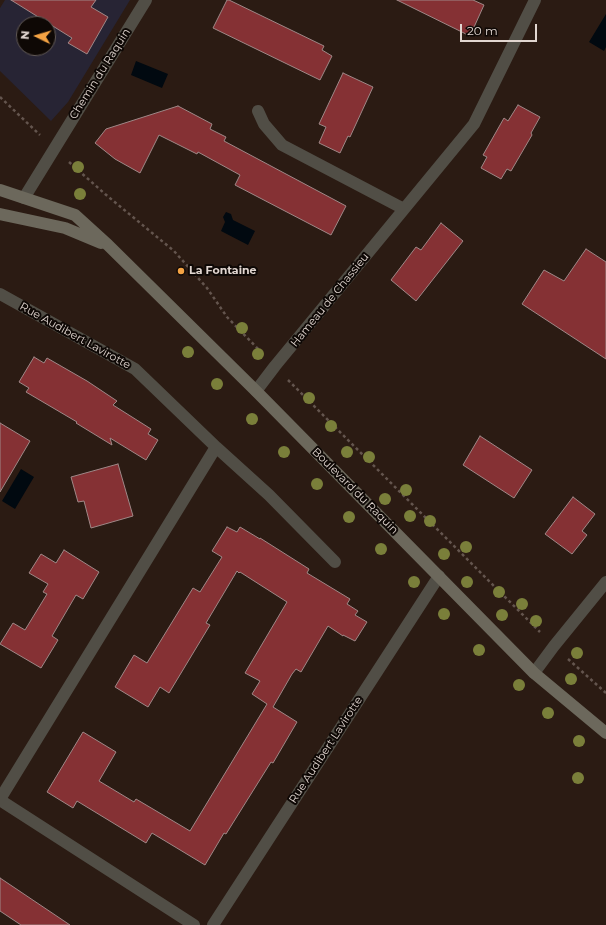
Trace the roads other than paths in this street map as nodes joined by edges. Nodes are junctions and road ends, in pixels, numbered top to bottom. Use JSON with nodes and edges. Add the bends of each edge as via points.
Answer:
{"nodes":[{"id":1,"x":146,"y":0,"type":"edge"},
{"id":2,"x":534,"y":0,"type":"edge"},
{"id":3,"x":258,"y":111,"type":"dead end"},
{"id":4,"x":0,"y":190,"type":"edge"},
{"id":5,"x":24,"y":198,"type":"junction"},
{"id":6,"x":404,"y":209,"type":"junction"},
{"id":7,"x":0,"y":214,"type":"edge"},
{"id":8,"x":108,"y":245,"type":"junction"},
{"id":9,"x":0,"y":294,"type":"edge"},
{"id":10,"x":256,"y":391,"type":"junction"},
{"id":11,"x":216,"y":447,"type":"junction"},
{"id":12,"x":335,"y":562,"type":"dead end"},
{"id":13,"x":439,"y":576,"type":"junction"},
{"id":14,"x":606,"y":582,"type":"edge"},
{"id":15,"x":534,"y":673,"type":"junction"},
{"id":16,"x":606,"y":733,"type":"edge"},
{"id":17,"x":0,"y":800,"type":"edge"},
{"id":18,"x":194,"y":925,"type":"edge"},
{"id":19,"x":213,"y":925,"type":"edge"}],
"edges":[{"from":1,"to":5,"type":"street","name":"Chemin du Raquin"},
{"from":2,"to":6,"type":"street","name":"Hameau de Chassieu","via":[[474,124]]},
{"from":3,"to":6,"type":"street","via":[[264,124],[282,145]]},
{"from":4,"to":5,"type":"street","name":"Boulevard du Raquin"},
{"from":5,"to":8,"type":"street","name":"Boulevard du Raquin","via":[[75,215]]},
{"from":6,"to":10,"type":"street","name":"Hameau de Chassieu"},
{"from":7,"to":8,"type":"street","name":"Boulevard du Raquin","via":[[64,228]]},
{"from":8,"to":10,"type":"street","name":"Boulevard du Raquin"},
{"from":9,"to":11,"type":"street","name":"Rue Audibert Lavirotte","via":[[134,369]]},
{"from":10,"to":13,"type":"street","name":"Boulevard du Raquin"},
{"from":11,"to":12,"type":"street","name":"Rue Audibert Lavirotte","via":[[269,495]]},
{"from":11,"to":17,"type":"street"},
{"from":13,"to":15,"type":"street","name":"Boulevard du Raquin"},
{"from":13,"to":19,"type":"street","name":"Rue Audibert Lavirotte"},
{"from":14,"to":15,"type":"street"},
{"from":15,"to":16,"type":"street","name":"Boulevard du Raquin"},
{"from":17,"to":18,"type":"street"}]}
